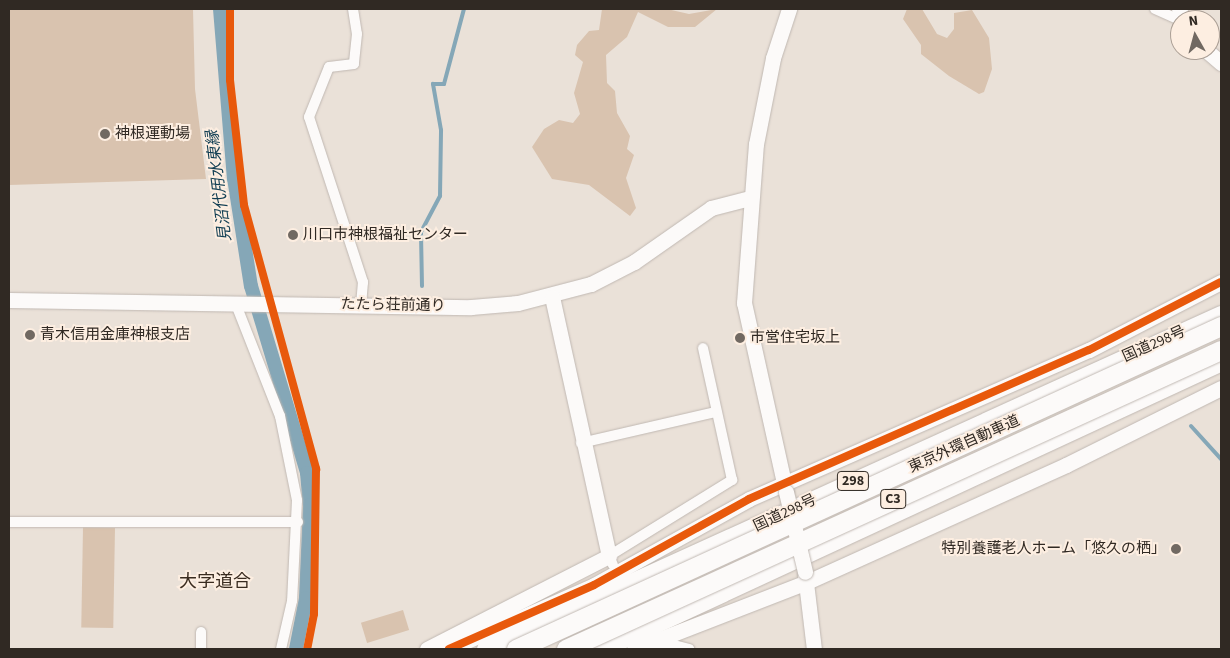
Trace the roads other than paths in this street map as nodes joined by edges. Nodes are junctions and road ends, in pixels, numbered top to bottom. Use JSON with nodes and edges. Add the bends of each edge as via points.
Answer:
{"nodes":[{"id":1,"x":353,"y":9,"type":"edge"},
{"id":2,"x":789,"y":9,"type":"edge"},
{"id":3,"x":1155,"y":9,"type":"edge"},
{"id":4,"x":1170,"y":15,"type":"edge"},
{"id":5,"x":750,"y":198,"type":"junction"},
{"id":6,"x":1221,"y":282,"type":"edge"},
{"id":7,"x":552,"y":297,"type":"junction"},
{"id":8,"x":9,"y":300,"type":"edge"},
{"id":9,"x":240,"y":302,"type":"junction"},
{"id":10,"x":361,"y":304,"type":"junction"},
{"id":11,"x":1221,"y":304,"type":"edge"},
{"id":12,"x":1221,"y":315,"type":"edge"},
{"id":13,"x":1221,"y":326,"type":"edge"},
{"id":14,"x":703,"y":348,"type":"dead end"},
{"id":15,"x":1221,"y":350,"type":"edge"},
{"id":16,"x":1221,"y":360,"type":"edge"},
{"id":17,"x":1221,"y":367,"type":"edge"},
{"id":18,"x":1221,"y":388,"type":"edge"},
{"id":19,"x":715,"y":412,"type":"junction"},
{"id":20,"x":581,"y":442,"type":"junction"},
{"id":21,"x":785,"y":487,"type":"junction"},
{"id":22,"x":9,"y":522,"type":"edge"},
{"id":23,"x":298,"y":522,"type":"junction"},
{"id":24,"x":611,"y":560,"type":"junction"},
{"id":25,"x":651,"y":574,"type":"junction"},
{"id":26,"x":806,"y":577,"type":"junction"},
{"id":27,"x":671,"y":617,"type":"junction"},
{"id":28,"x":201,"y":632,"type":"dead end"},
{"id":29,"x":668,"y":645,"type":"edge"},
{"id":30,"x":201,"y":649,"type":"edge"},
{"id":31,"x":281,"y":649,"type":"edge"},
{"id":32,"x":428,"y":649,"type":"edge"},
{"id":33,"x":449,"y":649,"type":"edge"},
{"id":34,"x":486,"y":649,"type":"edge"},
{"id":35,"x":516,"y":649,"type":"edge"},
{"id":36,"x":566,"y":649,"type":"edge"},
{"id":37,"x":600,"y":649,"type":"edge"},
{"id":38,"x":634,"y":649,"type":"edge"},
{"id":39,"x":689,"y":649,"type":"edge"},
{"id":40,"x":814,"y":649,"type":"edge"}],
"edges":[{"from":1,"to":10,"type":"street","via":[[358,34],[354,64],[329,67],[308,116],[362,282]]},
{"from":2,"to":5,"type":"street","via":[[763,104]]},
{"from":3,"to":4,"type":"street"},
{"from":5,"to":7,"type":"street","name":"たたら荘前通り","via":[[711,208],[634,262]]},
{"from":5,"to":21,"type":"street","via":[[745,322]]},
{"from":6,"to":21,"type":"street","via":[[1089,350]]},
{"from":7,"to":10,"type":"street","name":"たたら荘前通り","via":[[471,307]]},
{"from":7,"to":20,"type":"street"},
{"from":8,"to":9,"type":"street","name":"たたら荘前通り"},
{"from":9,"to":10,"type":"street","name":"たたら荘前通り"},
{"from":9,"to":23,"type":"street","via":[[246,339],[280,416]]},
{"from":11,"to":25,"type":"highway","via":[[812,491]]},
{"from":12,"to":25,"type":"highway","name":"国道298号","number":"298"},
{"from":13,"to":35,"type":"highway","name":"東京外環自動車道","number":"C3","bridge":true},
{"from":14,"to":19,"type":"street"},
{"from":15,"to":36,"type":"highway","name":"東京外環自動車道","number":"C3","bridge":true},
{"from":16,"to":27,"type":"highway"},
{"from":17,"to":27,"type":"highway","via":[[826,554]]},
{"from":18,"to":26,"type":"street","via":[[1066,465]]},
{"from":19,"to":20,"type":"street"},
{"from":19,"to":24,"type":"street","via":[[732,480]]},
{"from":20,"to":24,"type":"street"},
{"from":21,"to":26,"type":"street","bridge":true},
{"from":21,"to":33,"type":"street","via":[[594,585]]},
{"from":22,"to":23,"type":"street"},
{"from":23,"to":31,"type":"street","via":[[292,601]]},
{"from":24,"to":32,"type":"street"},
{"from":25,"to":34,"type":"highway","name":"国道298号","number":"298"},
{"from":26,"to":38,"type":"street"},
{"from":26,"to":40,"type":"street"},
{"from":27,"to":37,"type":"highway"},
{"from":28,"to":30,"type":"street"},
{"from":29,"to":39,"type":"street"}]}
